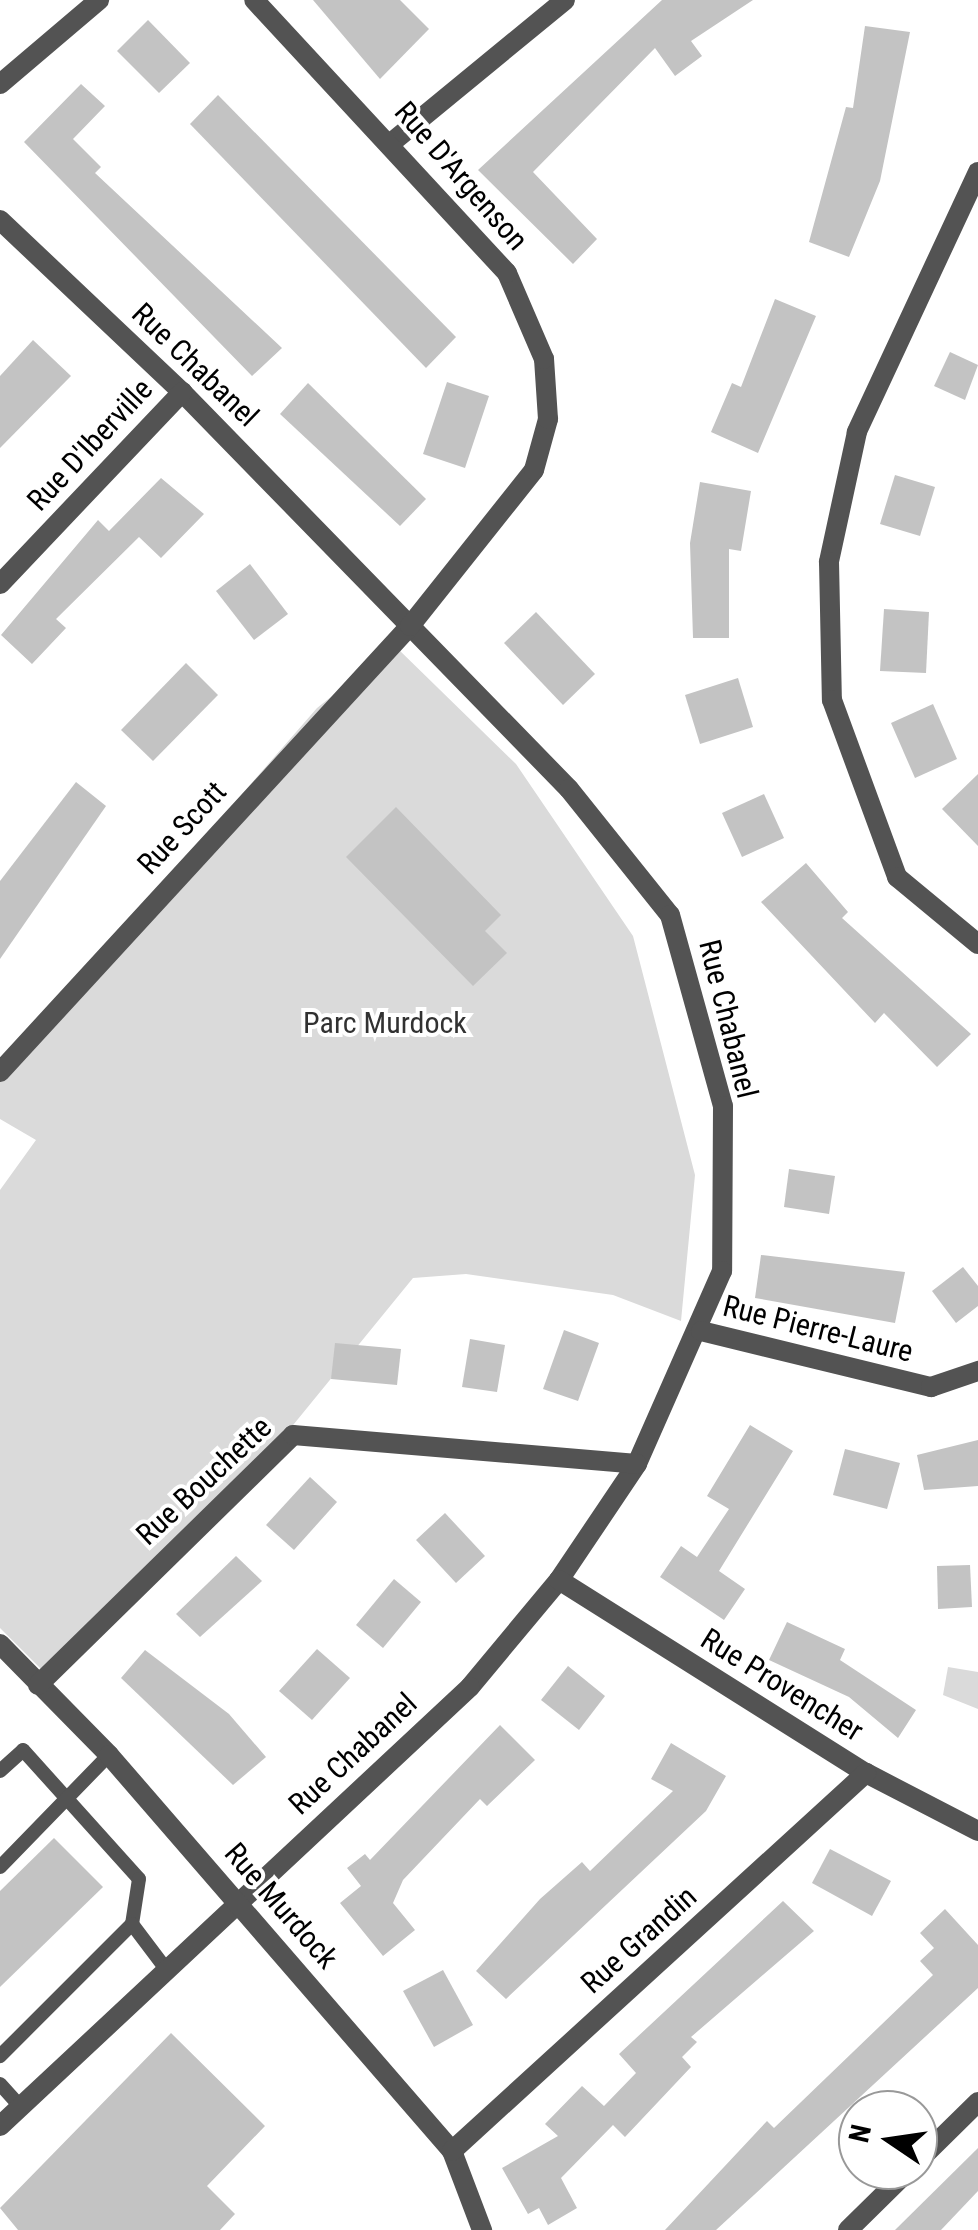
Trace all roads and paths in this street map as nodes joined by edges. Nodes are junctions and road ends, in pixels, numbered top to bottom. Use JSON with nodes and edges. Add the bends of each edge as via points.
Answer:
{"nodes":[{"id":1,"x":99,"y":0,"type":"edge"},
{"id":2,"x":254,"y":0,"type":"edge"},
{"id":3,"x":566,"y":0,"type":"edge"},
{"id":4,"x":0,"y":84,"type":"edge"},
{"id":5,"x":391,"y":144,"type":"junction"},
{"id":6,"x":978,"y":172,"type":"edge"},
{"id":7,"x":0,"y":220,"type":"edge"},
{"id":8,"x":182,"y":392,"type":"junction"},
{"id":9,"x":0,"y":584,"type":"edge"},
{"id":10,"x":410,"y":626,"type":"junction"},
{"id":11,"x":978,"y":944,"type":"edge"},
{"id":12,"x":0,"y":1072,"type":"edge"},
{"id":13,"x":701,"y":1331,"type":"junction"},
{"id":14,"x":978,"y":1371,"type":"edge"},
{"id":15,"x":636,"y":1464,"type":"junction"},
{"id":16,"x":559,"y":1580,"type":"junction"},
{"id":17,"x":4,"y":1655,"type":"edge"},
{"id":18,"x":38,"y":1685,"type":"junction"},
{"id":19,"x":110,"y":1755,"type":"junction"},
{"id":20,"x":0,"y":1771,"type":"edge"},
{"id":21,"x":866,"y":1773,"type":"junction"},
{"id":22,"x":72,"y":1800,"type":"junction"},
{"id":23,"x":978,"y":1831,"type":"edge"},
{"id":24,"x":0,"y":1868,"type":"edge"},
{"id":25,"x":238,"y":1901,"type":"junction"},
{"id":26,"x":132,"y":1924,"type":"junction"},
{"id":27,"x":166,"y":1969,"type":"junction"},
{"id":28,"x":0,"y":2056,"type":"edge"},
{"id":29,"x":0,"y":2084,"type":"edge"},
{"id":30,"x":978,"y":2102,"type":"edge"},
{"id":31,"x":20,"y":2108,"type":"junction"},
{"id":32,"x":0,"y":2126,"type":"edge"},
{"id":33,"x":938,"y":2141,"type":"edge"},
{"id":34,"x":452,"y":2151,"type":"junction"},
{"id":35,"x":889,"y":2190,"type":"edge"},
{"id":36,"x":482,"y":2230,"type":"edge"},
{"id":37,"x":848,"y":2230,"type":"edge"}],
"edges":[{"from":1,"to":4,"type":"street"},
{"from":2,"to":5,"type":"street","name":"Rue D'Argenson"},
{"from":3,"to":5,"type":"street"},
{"from":5,"to":10,"type":"street","name":"Rue D'Argenson","via":[[507,273],[544,359],[548,419],[534,470]]},
{"from":6,"to":11,"type":"street","via":[[857,432],[829,562],[832,700],[897,877]]},
{"from":7,"to":8,"type":"street","name":"Rue Chabanel"},
{"from":8,"to":9,"type":"street","name":"Rue D'Iberville"},
{"from":8,"to":10,"type":"street","name":"Rue Chabanel"},
{"from":10,"to":12,"type":"street","name":"Rue Scott"},
{"from":10,"to":13,"type":"street","name":"Rue Chabanel","via":[[569,789],[670,915],[722,1106],[722,1271]]},
{"from":13,"to":14,"type":"street","name":"Rue Pierre-Laure","via":[[931,1387]]},
{"from":13,"to":15,"type":"street","name":"Rue Chabanel"},
{"from":15,"to":16,"type":"street","name":"Rue Chabanel"},
{"from":15,"to":18,"type":"street","name":"Rue Bouchette","via":[[293,1435]]},
{"from":16,"to":21,"type":"street","name":"Rue Provencher"},
{"from":16,"to":25,"type":"street","name":"Rue Chabanel","via":[[470,1687]]},
{"from":17,"to":18,"type":"street","name":"Rue Murdock"},
{"from":18,"to":19,"type":"street","name":"Rue Murdock"},
{"from":19,"to":22,"type":"lane"},
{"from":19,"to":25,"type":"street","name":"Rue Murdock"},
{"from":20,"to":22,"type":"lane","via":[[22,1750]]},
{"from":21,"to":23,"type":"street","name":"Rue Provencher"},
{"from":21,"to":34,"type":"street","name":"Rue Grandin"},
{"from":22,"to":24,"type":"lane"},
{"from":22,"to":26,"type":"lane","via":[[139,1879]]},
{"from":25,"to":27,"type":"street","name":"Rue Chabanel"},
{"from":25,"to":34,"type":"street","name":"Rue Murdock"},
{"from":26,"to":27,"type":"lane"},
{"from":26,"to":28,"type":"lane"},
{"from":27,"to":31,"type":"street","name":"Rue Chabanel"},
{"from":29,"to":31,"type":"lane"},
{"from":30,"to":33,"type":"street"},
{"from":31,"to":32,"type":"street","name":"Rue Chabanel"},
{"from":34,"to":36,"type":"street","name":"Rue Murdock"},
{"from":35,"to":37,"type":"street"}]}
